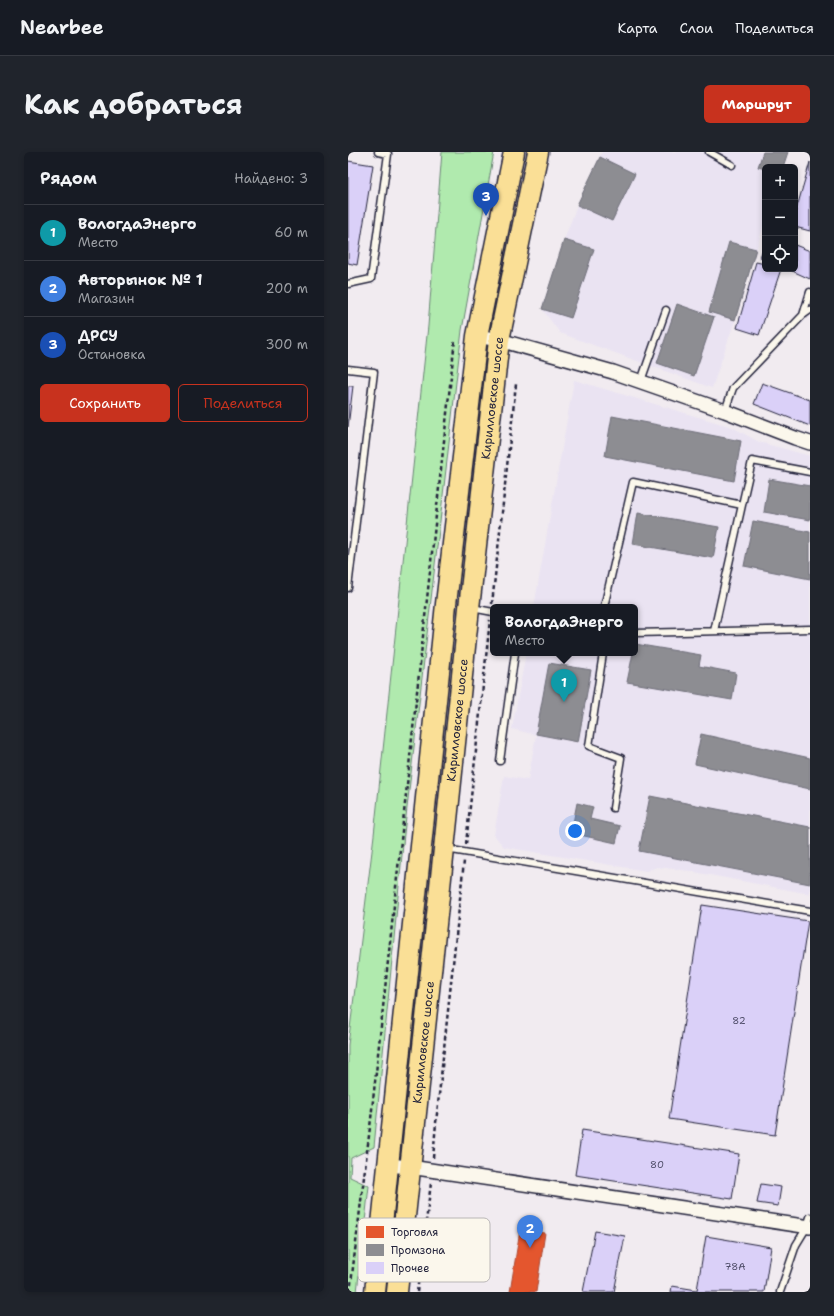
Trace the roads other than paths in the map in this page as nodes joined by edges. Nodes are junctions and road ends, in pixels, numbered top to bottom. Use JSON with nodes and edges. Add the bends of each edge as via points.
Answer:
{"nodes":[{"id":1,"x":378,"y":152,"type":"edge"},
{"id":2,"x":514,"y":152,"type":"edge"},
{"id":3,"x":538,"y":152,"type":"edge"},
{"id":4,"x":709,"y":152,"type":"edge"},
{"id":5,"x":732,"y":165,"type":"dead end"},
{"id":6,"x":348,"y":284,"type":"edge"},
{"id":7,"x":810,"y":292,"type":"edge"},
{"id":8,"x":666,"y":310,"type":"dead end"},
{"id":9,"x":810,"y":310,"type":"edge"},
{"id":10,"x":803,"y":315,"type":"junction"},
{"id":11,"x":477,"y":336,"type":"junction"},
{"id":12,"x":499,"y":340,"type":"junction"},
{"id":13,"x":348,"y":369,"type":"edge"},
{"id":14,"x":640,"y":381,"type":"junction"},
{"id":15,"x":725,"y":411,"type":"junction"},
{"id":16,"x":810,"y":443,"type":"edge"},
{"id":17,"x":810,"y":472,"type":"edge"},
{"id":18,"x":742,"y":505,"type":"junction"},
{"id":19,"x":348,"y":588,"type":"edge"},
{"id":20,"x":605,"y":604,"type":"edge"},
{"id":21,"x":469,"y":608,"type":"junction"},
{"id":22,"x":490,"y":612,"type":"edge"},
{"id":23,"x":810,"y":629,"type":"edge"},
{"id":24,"x":714,"y":631,"type":"junction"},
{"id":25,"x":638,"y":633,"type":"edge"},
{"id":26,"x":515,"y":656,"type":"edge"},
{"id":27,"x":603,"y":656,"type":"edge"},
{"id":28,"x":500,"y":761,"type":"dead end"},
{"id":29,"x":614,"y":808,"type":"dead end"},
{"id":30,"x":444,"y":849,"type":"junction"},
{"id":31,"x":810,"y":911,"type":"edge"},
{"id":32,"x":388,"y":1165,"type":"junction"},
{"id":33,"x":410,"y":1167,"type":"junction"},
{"id":34,"x":383,"y":1218,"type":"edge"},
{"id":35,"x":404,"y":1218,"type":"edge"},
{"id":36,"x":809,"y":1223,"type":"edge"},
{"id":37,"x":376,"y":1282,"type":"edge"},
{"id":38,"x":397,"y":1282,"type":"edge"},
{"id":39,"x":375,"y":1292,"type":"edge"},
{"id":40,"x":396,"y":1292,"type":"edge"},
{"id":41,"x":780,"y":1292,"type":"edge"}],
"edges":[{"from":1,"to":6,"type":"lane","via":[[388,154],[371,279]]},
{"from":2,"to":11,"type":"main road","name":"Кирилловское шоссе"},
{"from":3,"to":12,"type":"main road","name":"Кирилловское шоссе"},
{"from":4,"to":5,"type":"lane"},
{"from":7,"to":10,"type":"lane"},
{"from":8,"to":14,"type":"lane"},
{"from":9,"to":10,"type":"lane"},
{"from":10,"to":15,"type":"lane","via":[[733,388]]},
{"from":11,"to":12,"type":"street"},
{"from":11,"to":32,"type":"main road","name":"Кирилловское шоссе","via":[[446,604]]},
{"from":12,"to":14,"type":"street"},
{"from":12,"to":21,"type":"main road","name":"Кирилловское шоссе"},
{"from":13,"to":19,"type":"lane","via":[[374,372]]},
{"from":14,"to":15,"type":"street"},
{"from":15,"to":16,"type":"street"},
{"from":17,"to":18,"type":"lane","via":[[752,461]]},
{"from":18,"to":20,"type":"lane","via":[[633,482]]},
{"from":18,"to":24,"type":"lane"},
{"from":21,"to":22,"type":"lane"},
{"from":21,"to":30,"type":"main road","name":"Кирилловское шоссе"},
{"from":23,"to":24,"type":"lane"},
{"from":24,"to":25,"type":"lane"},
{"from":26,"to":28,"type":"lane"},
{"from":27,"to":29,"type":"lane","via":[[589,746],[621,758]]},
{"from":30,"to":31,"type":"lane"},
{"from":30,"to":33,"type":"main road","name":"Кирилловское шоссе"},
{"from":32,"to":33,"type":"street"},
{"from":32,"to":34,"type":"main road","name":"Кирилловское шоссе"},
{"from":33,"to":35,"type":"main road","name":"Кирилловское шоссе"},
{"from":33,"to":36,"type":"street"},
{"from":36,"to":41,"type":"lane","via":[[796,1245]]},
{"from":37,"to":39,"type":"main road","name":"Кирилловское шоссе"},
{"from":38,"to":40,"type":"main road","name":"Кирилловское шоссе"}]}
